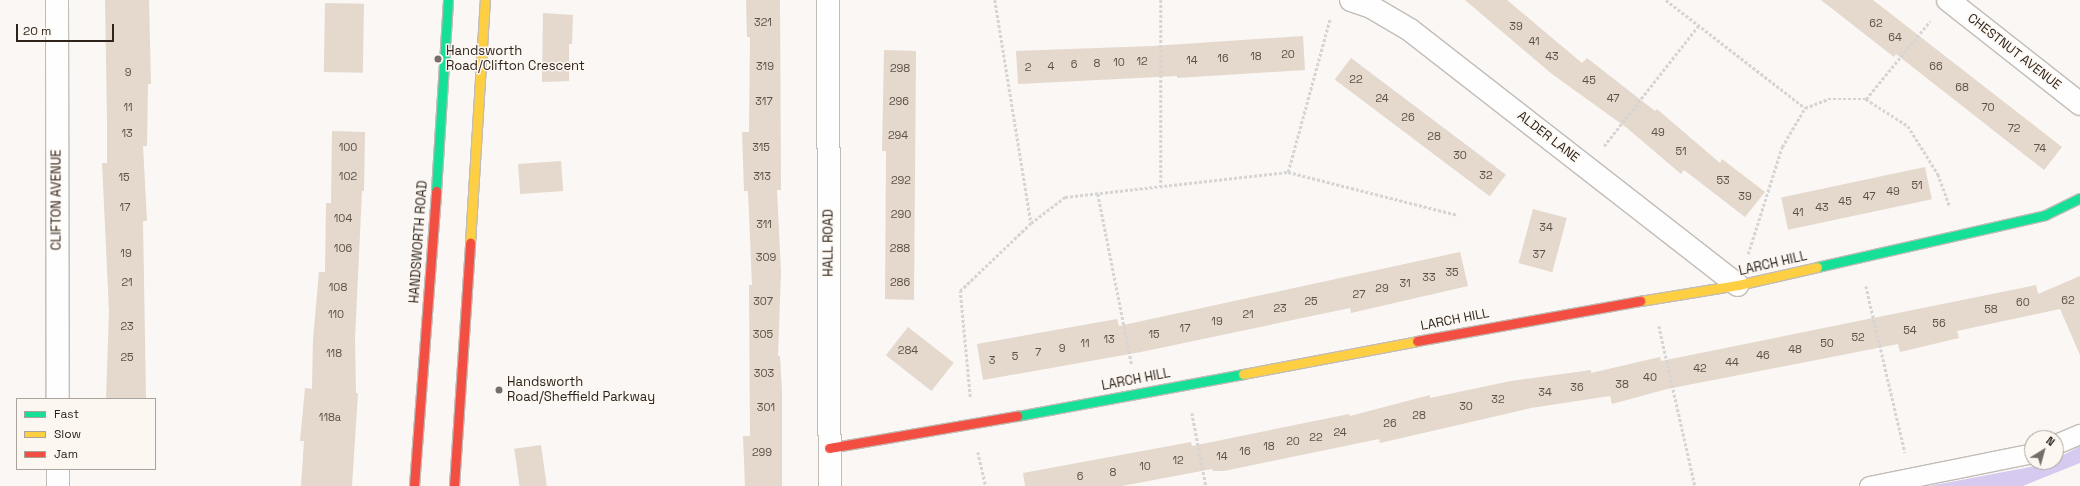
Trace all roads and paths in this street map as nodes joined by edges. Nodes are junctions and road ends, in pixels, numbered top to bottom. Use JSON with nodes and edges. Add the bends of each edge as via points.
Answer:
{"nodes":[{"id":1,"x":56,"y":0,"type":"edge"},
{"id":2,"x":448,"y":0,"type":"edge"},
{"id":3,"x":485,"y":0,"type":"edge"},
{"id":4,"x":828,"y":0,"type":"edge"},
{"id":5,"x":996,"y":0,"type":"edge"},
{"id":6,"x":1161,"y":0,"type":"edge"},
{"id":7,"x":1351,"y":0,"type":"edge"},
{"id":8,"x":1666,"y":0,"type":"edge"},
{"id":9,"x":1948,"y":0,"type":"edge"},
{"id":10,"x":1331,"y":15,"type":"dead end"},
{"id":11,"x":1933,"y":18,"type":"dead end"},
{"id":12,"x":1699,"y":25,"type":"junction"},
{"id":13,"x":1866,"y":99,"type":"junction"},
{"id":14,"x":2080,"y":104,"type":"edge"},
{"id":15,"x":1805,"y":108,"type":"junction"},
{"id":16,"x":1587,"y":168,"type":"junction"},
{"id":17,"x":1288,"y":172,"type":"junction"},
{"id":18,"x":1161,"y":187,"type":"junction"},
{"id":19,"x":1098,"y":194,"type":"junction"},
{"id":20,"x":2080,"y":198,"type":"edge"},
{"id":21,"x":1458,"y":215,"type":"dead end"},
{"id":22,"x":1031,"y":223,"type":"junction"},
{"id":23,"x":1960,"y":234,"type":"junction"},
{"id":24,"x":1859,"y":257,"type":"junction"},
{"id":25,"x":1738,"y":285,"type":"junction"},
{"id":26,"x":1653,"y":300,"type":"junction"},
{"id":27,"x":1186,"y":383,"type":"junction"},
{"id":28,"x":1138,"y":392,"type":"junction"},
{"id":29,"x":58,"y":398,"type":"edge"},
{"id":30,"x":972,"y":425,"type":"junction"},
{"id":31,"x":2080,"y":434,"type":"edge"},
{"id":32,"x":2064,"y":441,"type":"edge"},
{"id":33,"x":829,"y":448,"type":"junction"},
{"id":34,"x":2024,"y":455,"type":"edge"},
{"id":35,"x":58,"y":470,"type":"edge"},
{"id":36,"x":1910,"y":478,"type":"junction"},
{"id":37,"x":58,"y":486,"type":"edge"},
{"id":38,"x":414,"y":486,"type":"edge"},
{"id":39,"x":454,"y":486,"type":"edge"},
{"id":40,"x":830,"y":486,"type":"edge"},
{"id":41,"x":986,"y":486,"type":"edge"},
{"id":42,"x":1206,"y":486,"type":"edge"},
{"id":43,"x":1695,"y":486,"type":"edge"},
{"id":44,"x":1869,"y":486,"type":"edge"}],
"edges":[{"from":1,"to":29,"type":"street","name":"CLIFTON AVENUE"},
{"from":2,"to":38,"type":"street","name":"HANDSWORTH ROAD"},
{"from":3,"to":39,"type":"street"},
{"from":4,"to":33,"type":"street","name":"HALL ROAD"},
{"from":5,"to":22,"type":"path"},
{"from":6,"to":18,"type":"path"},
{"from":7,"to":16,"type":"street","name":"ALDER LANE","via":[[1371,7],[1410,30]]},
{"from":8,"to":12,"type":"path"},
{"from":9,"to":14,"type":"street","name":"CHESTNUT AVENUE"},
{"from":10,"to":17,"type":"path"},
{"from":11,"to":13,"type":"path"},
{"from":12,"to":15,"type":"path"},
{"from":12,"to":16,"type":"path"},
{"from":13,"to":15,"type":"path","via":[[1828,99]]},
{"from":13,"to":23,"type":"path","via":[[1908,126],[1938,174]]},
{"from":15,"to":25,"type":"path","via":[[1782,147]]},
{"from":16,"to":25,"type":"street","name":"ALDER LANE"},
{"from":17,"to":18,"type":"path"},
{"from":17,"to":21,"type":"path"},
{"from":18,"to":19,"type":"path"},
{"from":19,"to":22,"type":"path","via":[[1064,197]]},
{"from":19,"to":28,"type":"path"},
{"from":20,"to":23,"type":"street","name":"LARCH HILL","via":[[2045,215]]},
{"from":22,"to":30,"type":"path","via":[[960,291]]},
{"from":23,"to":24,"type":"street","name":"LARCH HILL"},
{"from":24,"to":25,"type":"street","name":"LARCH HILL"},
{"from":24,"to":36,"type":"path"},
{"from":25,"to":26,"type":"street","name":"LARCH HILL"},
{"from":26,"to":27,"type":"street","name":"LARCH HILL","via":[[1536,318]]},
{"from":26,"to":43,"type":"path"},
{"from":27,"to":28,"type":"street","name":"LARCH HILL"},
{"from":27,"to":42,"type":"path"},
{"from":28,"to":30,"type":"street","name":"LARCH HILL"},
{"from":30,"to":33,"type":"street","name":"LARCH HILL"},
{"from":30,"to":41,"type":"path"},
{"from":31,"to":32,"type":"lane"},
{"from":33,"to":40,"type":"street","name":"HALL ROAD"},
{"from":34,"to":36,"type":"lane"},
{"from":35,"to":37,"type":"street"},
{"from":36,"to":44,"type":"lane"}]}
